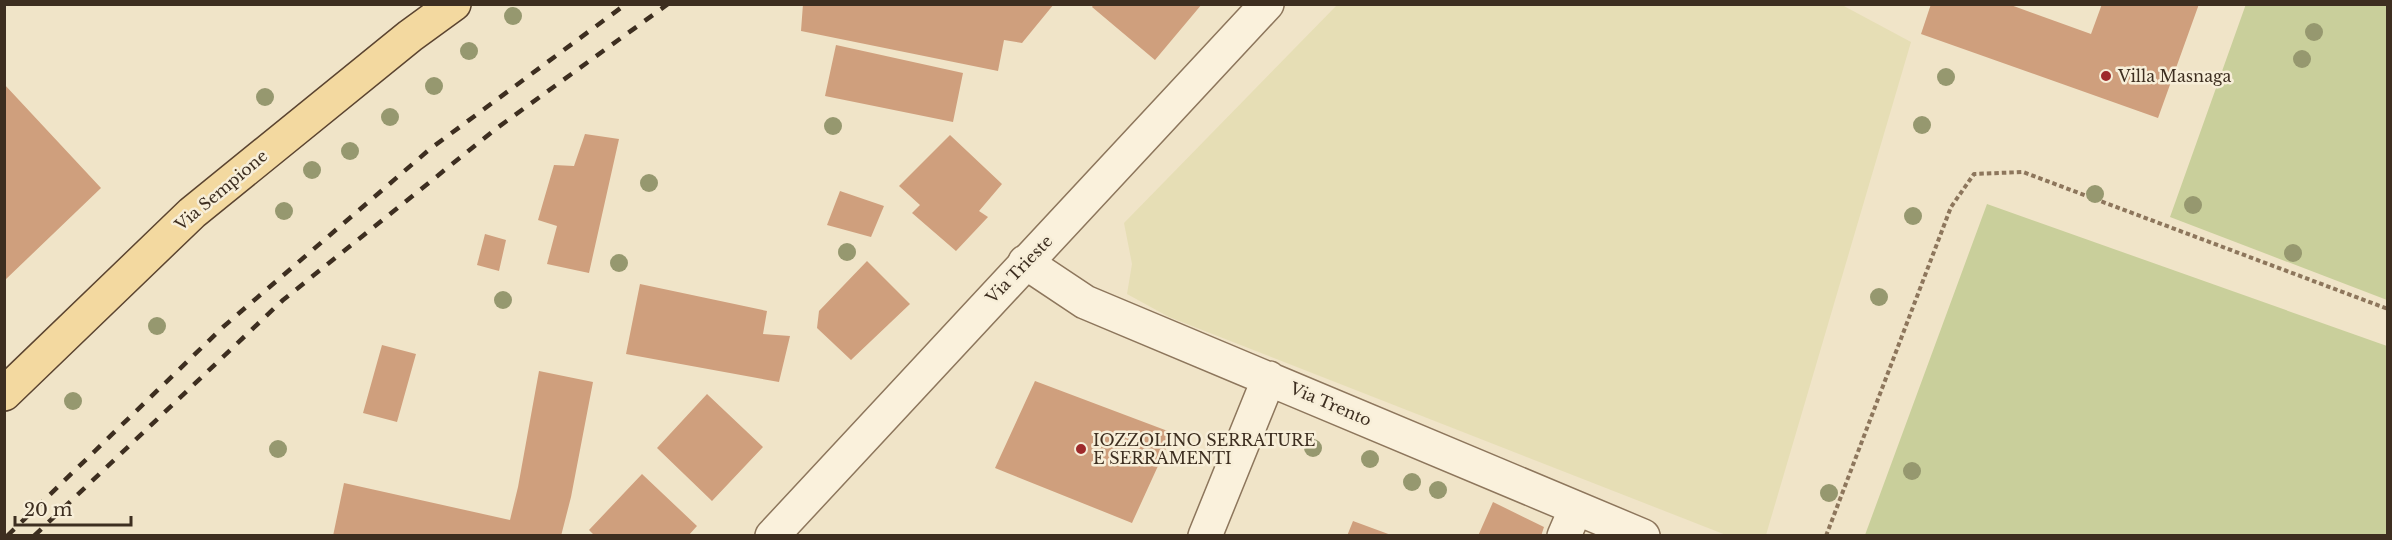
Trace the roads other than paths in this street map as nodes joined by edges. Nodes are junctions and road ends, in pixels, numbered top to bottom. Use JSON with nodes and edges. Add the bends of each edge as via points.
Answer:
{"nodes":[{"id":1,"x":454,"y":4,"type":"edge"},
{"id":2,"x":1267,"y":4,"type":"edge"},
{"id":3,"x":1025,"y":262,"type":"junction"},
{"id":4,"x":1269,"y":378,"type":"junction"},
{"id":5,"x":4,"y":394,"type":"edge"},
{"id":6,"x":1570,"y":522,"type":"edge"},
{"id":7,"x":772,"y":536,"type":"edge"},
{"id":8,"x":1205,"y":536,"type":"edge"},
{"id":9,"x":1643,"y":536,"type":"edge"}],
"edges":[{"from":1,"to":5,"type":"main road","name":"Via Sempione","via":[[192,213]]},
{"from":2,"to":3,"type":"street","name":"Via Trieste"},
{"from":3,"to":4,"type":"street","name":"Via Trento","via":[[1085,302]]},
{"from":3,"to":7,"type":"street","name":"Via Trieste"},
{"from":4,"to":6,"type":"street","name":"Via Trento"},
{"from":4,"to":8,"type":"street"},
{"from":6,"to":9,"type":"street","name":"Via Trento"}]}
